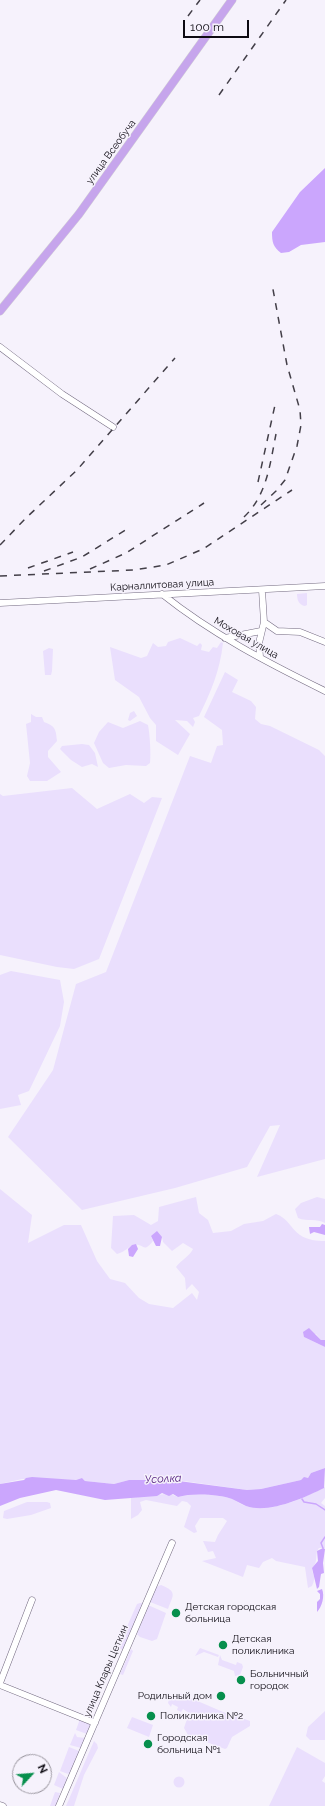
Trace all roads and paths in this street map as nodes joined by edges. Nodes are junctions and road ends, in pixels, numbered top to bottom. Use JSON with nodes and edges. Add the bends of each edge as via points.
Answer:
{"nodes":[{"id":1,"x":232,"y":0,"type":"edge"},
{"id":2,"x":0,"y":311,"type":"edge"},
{"id":3,"x":0,"y":347,"type":"edge"},
{"id":4,"x":113,"y":427,"type":"dead end"},
{"id":5,"x":325,"y":586,"type":"edge"},
{"id":6,"x":262,"y":590,"type":"junction"},
{"id":7,"x":162,"y":594,"type":"junction"},
{"id":8,"x":0,"y":603,"type":"edge"},
{"id":9,"x":264,"y":622,"type":"junction"},
{"id":10,"x":261,"y":631,"type":"junction"},
{"id":11,"x":225,"y":638,"type":"junction"},
{"id":12,"x":325,"y":642,"type":"edge"},
{"id":13,"x":260,"y":657,"type":"junction"},
{"id":14,"x":325,"y":691,"type":"edge"},
{"id":15,"x":172,"y":1543,"type":"dead end"},
{"id":16,"x":32,"y":1600,"type":"dead end"},
{"id":17,"x":0,"y":1684,"type":"edge"},
{"id":18,"x":95,"y":1722,"type":"junction"},
{"id":19,"x":0,"y":1805,"type":"edge"},
{"id":20,"x":3,"y":1806,"type":"edge"},
{"id":21,"x":59,"y":1806,"type":"edge"}],
"edges":[{"from":1,"to":2,"type":"main road","name":"улица Всеобуча","via":[[79,214]]},
{"from":3,"to":4,"type":"street","via":[[62,394]]},
{"from":5,"to":6,"type":"street","name":"Карналлитовая улица"},
{"from":6,"to":7,"type":"street","name":"Карналлитовая улица"},
{"from":6,"to":9,"type":"street"},
{"from":7,"to":8,"type":"street","name":"Карналлитовая улица"},
{"from":7,"to":11,"type":"street","name":"Моховая улица","via":[[191,618]]},
{"from":9,"to":10,"type":"street"},
{"from":9,"to":12,"type":"street","via":[[278,631],[300,632]]},
{"from":10,"to":11,"type":"street"},
{"from":10,"to":13,"type":"street"},
{"from":11,"to":13,"type":"street","name":"Моховая улица"},
{"from":13,"to":14,"type":"street","name":"Моховая улица"},
{"from":15,"to":18,"type":"street","name":"улица Клары Цеткин"},
{"from":16,"to":17,"type":"street"},
{"from":17,"to":18,"type":"street"},
{"from":18,"to":21,"type":"street","name":"улица Клары Цеткин"},
{"from":19,"to":20,"type":"street"}]}
